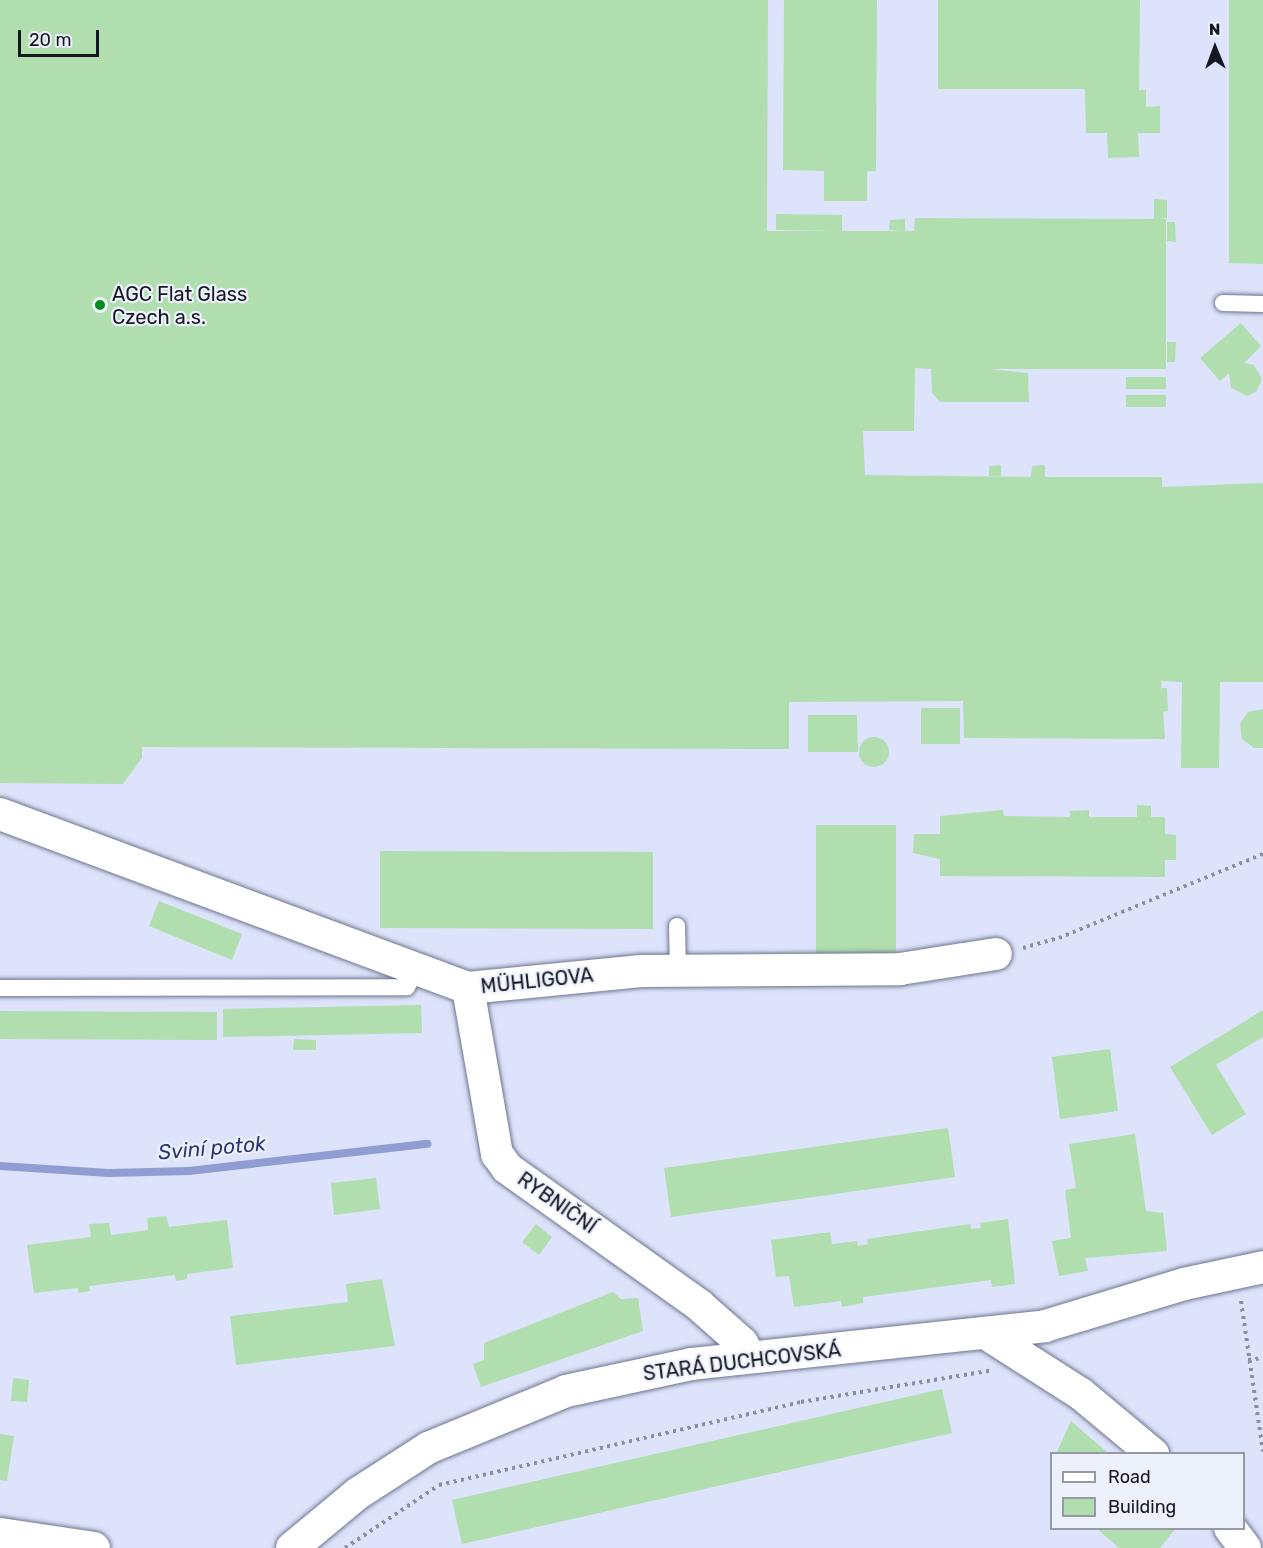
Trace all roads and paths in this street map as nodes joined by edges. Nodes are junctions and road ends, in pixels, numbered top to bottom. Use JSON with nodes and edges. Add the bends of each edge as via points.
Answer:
{"nodes":[{"id":1,"x":1223,"y":303,"type":"dead end"},
{"id":2,"x":1263,"y":304,"type":"edge"},
{"id":3,"x":0,"y":814,"type":"edge"},
{"id":4,"x":1263,"y":854,"type":"edge"},
{"id":5,"x":677,"y":926,"type":"dead end"},
{"id":6,"x":996,"y":954,"type":"joint"},
{"id":7,"x":416,"y":971,"type":"junction"},
{"id":8,"x":678,"y":971,"type":"junction"},
{"id":9,"x":0,"y":988,"type":"edge"},
{"id":10,"x":468,"y":988,"type":"junction"},
{"id":11,"x":1250,"y":1269,"type":"edge"},
{"id":12,"x":987,"y":1334,"type":"junction"},
{"id":13,"x":750,"y":1358,"type":"junction"},
{"id":14,"x":1263,"y":1358,"type":"edge"},
{"id":15,"x":1248,"y":1360,"type":"junction"},
{"id":16,"x":1034,"y":1364,"type":"junction"},
{"id":17,"x":1262,"y":1434,"type":"edge"},
{"id":18,"x":1263,"y":1451,"type":"edge"},
{"id":19,"x":1151,"y":1452,"type":"edge"},
{"id":20,"x":1232,"y":1530,"type":"edge"},
{"id":21,"x":0,"y":1533,"type":"edge"},
{"id":22,"x":94,"y":1548,"type":"edge"},
{"id":23,"x":292,"y":1548,"type":"edge"},
{"id":24,"x":345,"y":1548,"type":"edge"},
{"id":25,"x":1245,"y":1548,"type":"edge"}],
"edges":[{"from":1,"to":2,"type":"lane"},
{"from":3,"to":7,"type":"street","name":"MÜHLIGOVA"},
{"from":4,"to":6,"type":"path","via":[[1059,938]]},
{"from":5,"to":8,"type":"lane"},
{"from":6,"to":8,"type":"street","name":"MÜHLIGOVA","via":[[900,969]]},
{"from":7,"to":9,"type":"lane","via":[[407,987]]},
{"from":7,"to":10,"type":"street","name":"MÜHLIGOVA"},
{"from":8,"to":10,"type":"street","name":"MÜHLIGOVA"},
{"from":10,"to":13,"type":"street","name":"RYBNIČNÍ","via":[[491,1142],[507,1168],[699,1305],[742,1343]]},
{"from":11,"to":12,"type":"street","name":"STARÁ DUCHCOVSKÁ","via":[[1045,1326]]},
{"from":11,"to":15,"type":"path"},
{"from":12,"to":13,"type":"street","name":"STARÁ DUCHCOVSKÁ"},
{"from":12,"to":16,"type":"street"},
{"from":13,"to":23,"type":"street","name":"STARÁ DUCHCOVSKÁ","via":[[577,1389],[498,1419],[391,1470]]},
{"from":14,"to":15,"type":"path"},
{"from":15,"to":17,"type":"path"},
{"from":16,"to":19,"type":"street","via":[[1081,1394]]},
{"from":16,"to":24,"type":"path","via":[[801,1402],[440,1485]]},
{"from":17,"to":18,"type":"path"},
{"from":20,"to":25,"type":"street"},
{"from":21,"to":22,"type":"street"}]}
